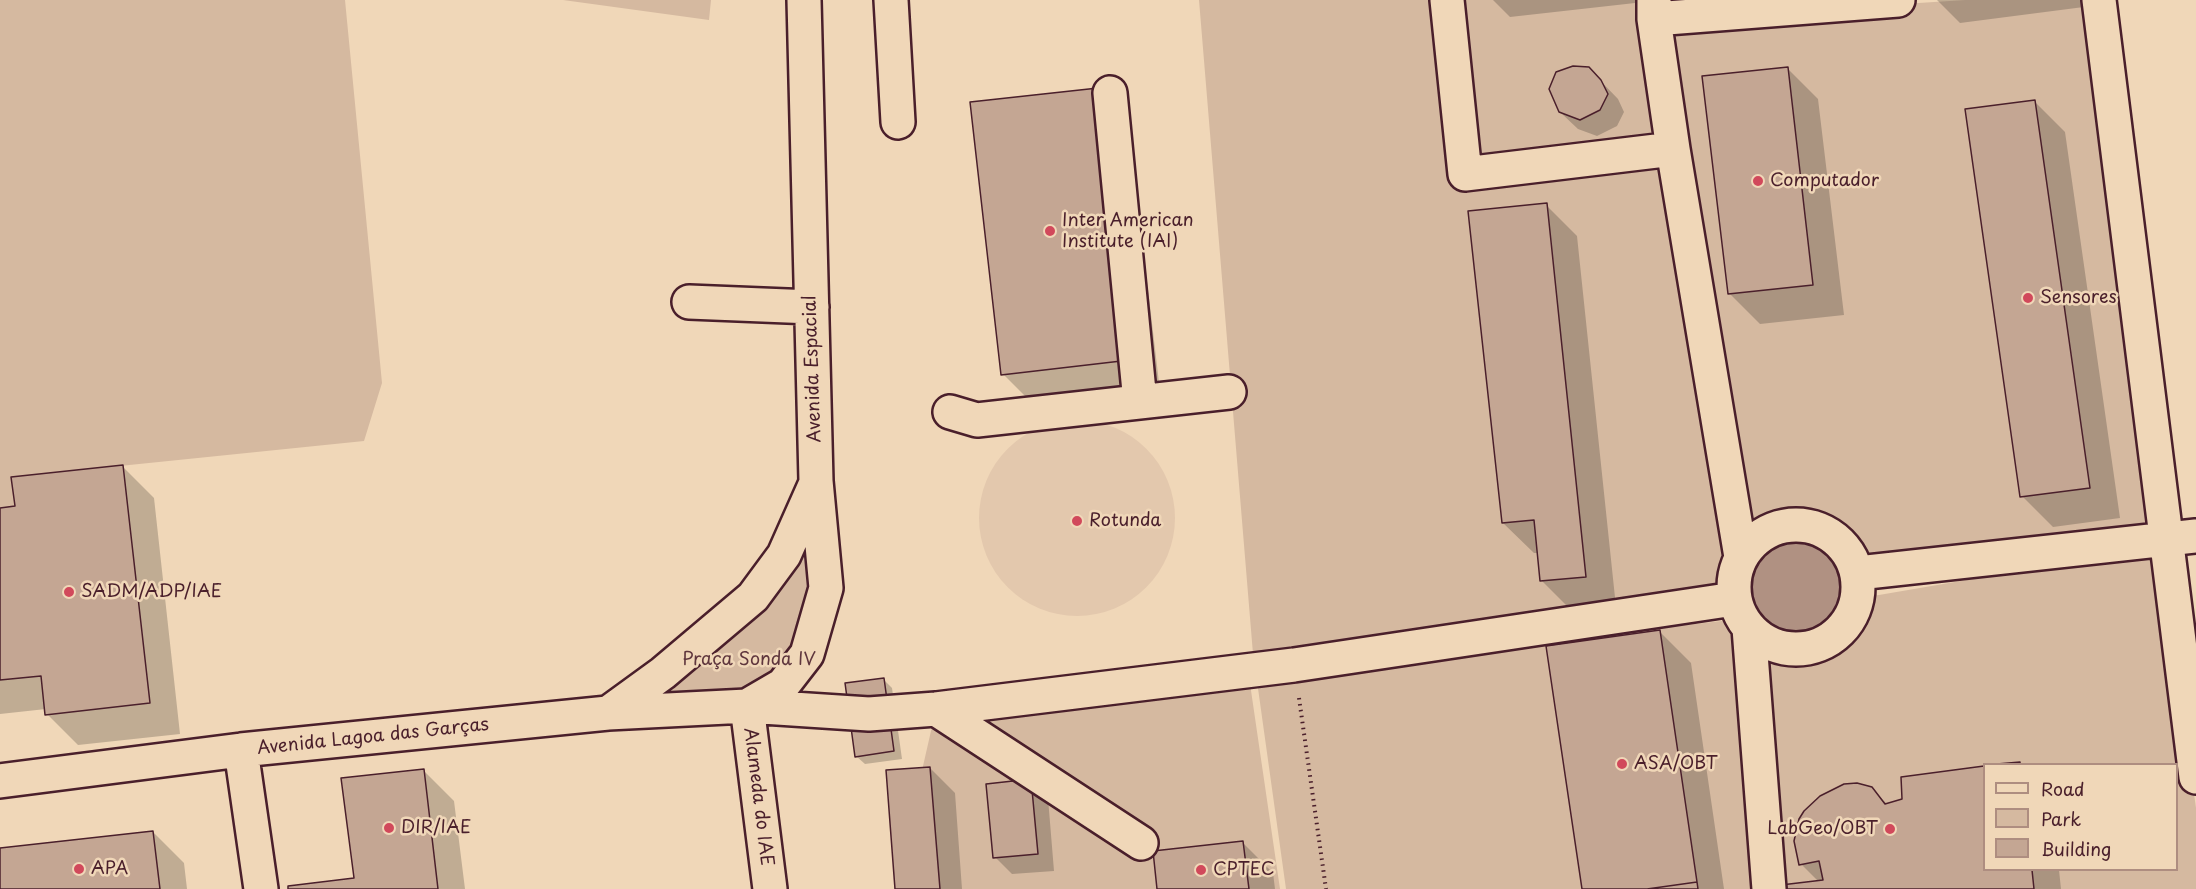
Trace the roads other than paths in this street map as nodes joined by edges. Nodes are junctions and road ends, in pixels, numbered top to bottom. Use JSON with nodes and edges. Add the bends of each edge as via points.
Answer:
{"nodes":[{"id":1,"x":804,"y":0,"type":"edge"},
{"id":2,"x":891,"y":0,"type":"edge"},
{"id":3,"x":1447,"y":0,"type":"edge"},
{"id":4,"x":1898,"y":0,"type":"edge"},
{"id":5,"x":2099,"y":0,"type":"edge"},
{"id":6,"x":1654,"y":10,"type":"edge"},
{"id":7,"x":1110,"y":93,"type":"dead end"},
{"id":8,"x":898,"y":122,"type":"dead end"},
{"id":9,"x":1672,"y":149,"type":"junction"},
{"id":10,"x":689,"y":302,"type":"dead end"},
{"id":11,"x":812,"y":307,"type":"junction"},
{"id":12,"x":1229,"y":392,"type":"dead end"},
{"id":13,"x":1140,"y":402,"type":"junction"},
{"id":14,"x":950,"y":412,"type":"dead end"},
{"id":15,"x":816,"y":481,"type":"junction"},
{"id":16,"x":2182,"y":537,"type":"edge"},
{"id":17,"x":1741,"y":557,"type":"junction"},
{"id":18,"x":1858,"y":573,"type":"junction"},
{"id":19,"x":1734,"y":599,"type":"junction"},
{"id":20,"x":1749,"y":628,"type":"junction"},
{"id":21,"x":747,"y":706,"type":"junction"},
{"id":22,"x":936,"y":709,"type":"junction"},
{"id":23,"x":608,"y":713,"type":"junction"},
{"id":24,"x":240,"y":750,"type":"junction"},
{"id":25,"x":2196,"y":777,"type":"edge"},
{"id":26,"x":0,"y":781,"type":"edge"},
{"id":27,"x":1142,"y":843,"type":"dead end"},
{"id":28,"x":261,"y":889,"type":"edge"},
{"id":29,"x":770,"y":889,"type":"edge"},
{"id":30,"x":1769,"y":889,"type":"edge"}],
"edges":[{"from":1,"to":11,"type":"lane","name":"Avenida Espacial"},
{"from":2,"to":8,"type":"lane"},
{"from":3,"to":9,"type":"lane","via":[[1465,174]]},
{"from":4,"to":6,"type":"lane"},
{"from":5,"to":16,"type":"lane"},
{"from":6,"to":9,"type":"lane"},
{"from":7,"to":13,"type":"lane"},
{"from":9,"to":17,"type":"lane"},
{"from":10,"to":11,"type":"lane"},
{"from":11,"to":15,"type":"lane","name":"Avenida Espacial"},
{"from":12,"to":13,"type":"lane"},
{"from":13,"to":14,"type":"lane","via":[[977,420]]},
{"from":15,"to":21,"type":"lane","name":"Avenida Espacial","via":[[826,588],[807,654],[783,685]]},
{"from":15,"to":23,"type":"lane","via":[[784,555],[753,597],[663,673]]},
{"from":16,"to":18,"type":"lane"},
{"from":16,"to":25,"type":"lane"},
{"from":17,"to":18,"type":"lane","via":[[1754,540],[1773,529],[1794,524],[1834,537],[1849,554]]},
{"from":17,"to":19,"type":"lane","via":[[1734,577]]},
{"from":18,"to":20,"type":"lane","via":[[1859,594],[1853,614],[1842,631],[1825,644],[1805,650],[1784,649],[1764,642]]},
{"from":19,"to":20,"type":"lane"},
{"from":19,"to":22,"type":"lane","name":"Avenida Lagoa das Garças","via":[[1294,664]]},
{"from":20,"to":30,"type":"lane"},
{"from":21,"to":22,"type":"lane","name":"Avenida Lagoa das Garças","via":[[869,714]]},
{"from":21,"to":23,"type":"lane","name":"Avenida Lagoa das Garças"},
{"from":21,"to":29,"type":"lane","name":"Alameda do IAE"},
{"from":22,"to":27,"type":"lane"},
{"from":23,"to":24,"type":"lane","name":"Avenida Lagoa das Garças"},
{"from":24,"to":26,"type":"lane","name":"Avenida Lagoa das Garças"},
{"from":24,"to":28,"type":"lane"}]}
